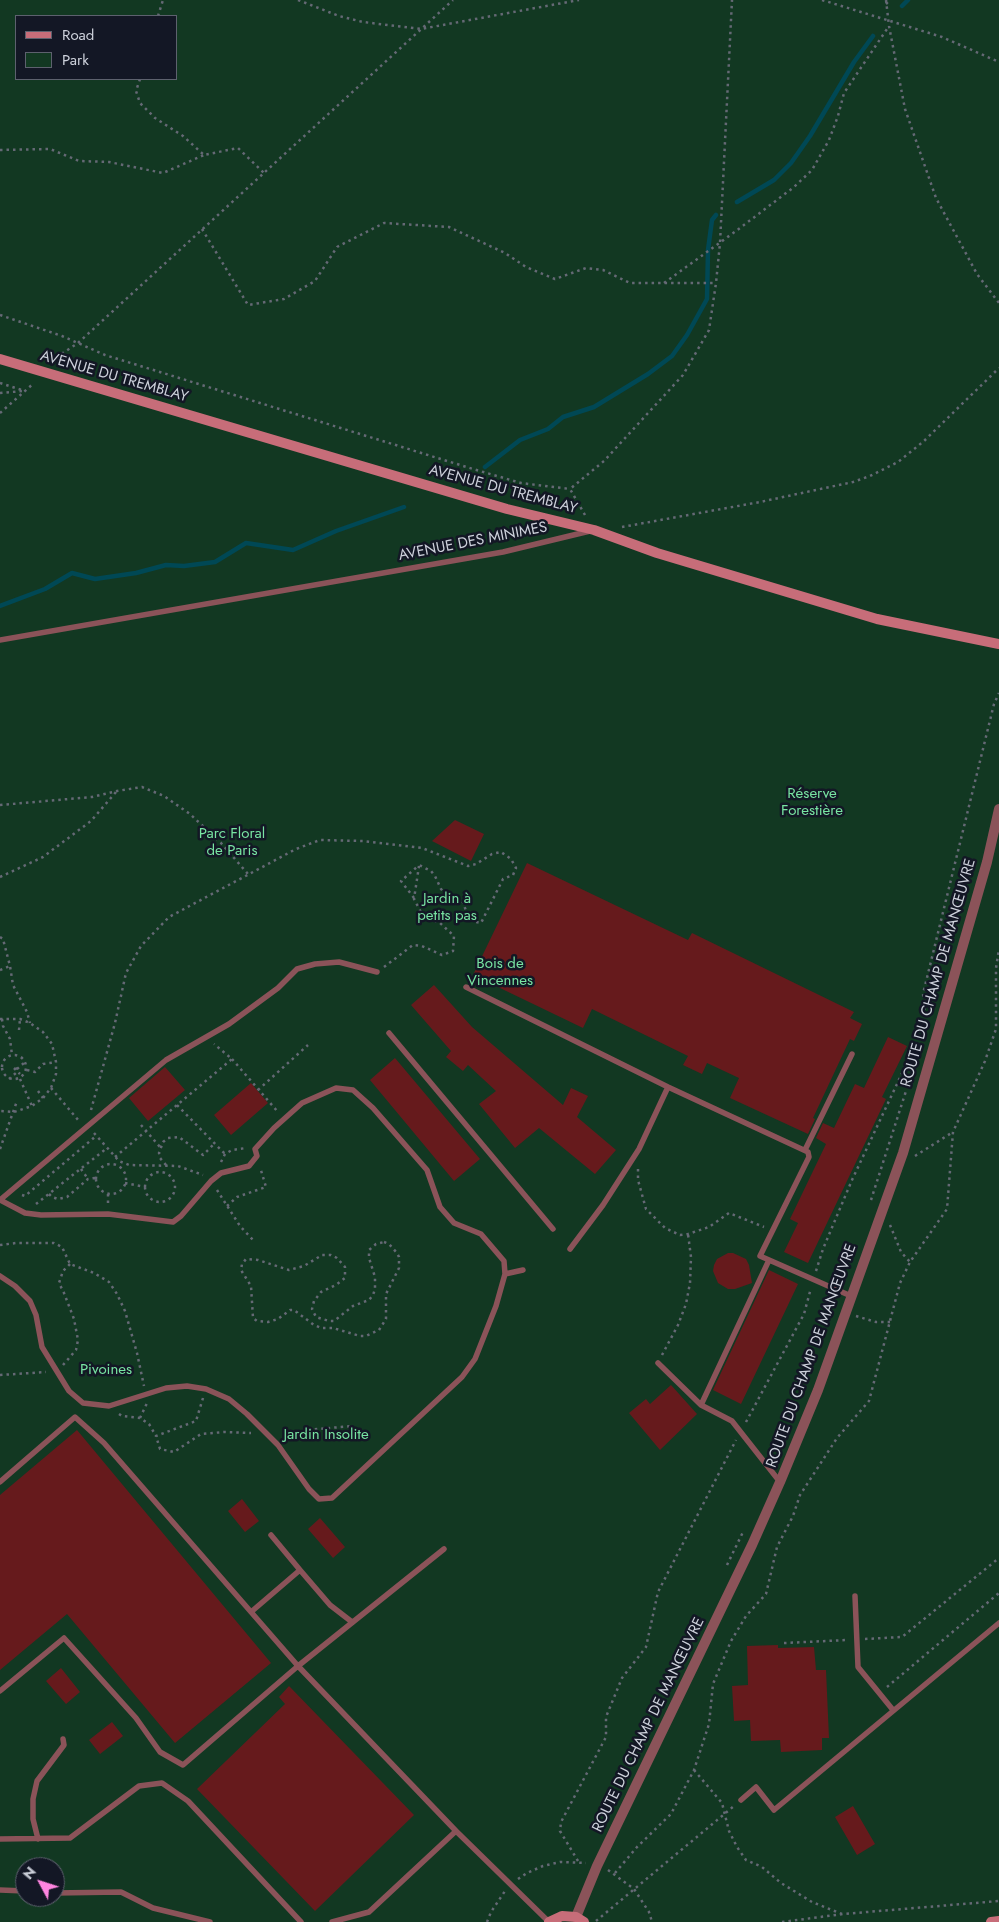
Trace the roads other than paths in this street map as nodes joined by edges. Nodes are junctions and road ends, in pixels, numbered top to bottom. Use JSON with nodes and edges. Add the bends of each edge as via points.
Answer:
{"nodes":[{"id":1,"x":0,"y":359,"type":"edge"},
{"id":2,"x":594,"y":530,"type":"junction"},
{"id":3,"x":0,"y":640,"type":"edge"},
{"id":4,"x":999,"y":644,"type":"edge"},
{"id":5,"x":999,"y":809,"type":"edge"},
{"id":6,"x":377,"y":972,"type":"road end"},
{"id":7,"x":466,"y":986,"type":"dead end"},
{"id":8,"x":389,"y":1033,"type":"dead end"},
{"id":9,"x":852,"y":1054,"type":"dead end"},
{"id":10,"x":668,"y":1087,"type":"junction"},
{"id":11,"x":805,"y":1150,"type":"junction"},
{"id":12,"x":0,"y":1200,"type":"edge"},
{"id":13,"x":553,"y":1229,"type":"dead end"},
{"id":14,"x":570,"y":1249,"type":"dead end"},
{"id":15,"x":769,"y":1260,"type":"junction"},
{"id":16,"x":523,"y":1270,"type":"dead end"},
{"id":17,"x":505,"y":1274,"type":"junction"},
{"id":18,"x":0,"y":1276,"type":"edge"},
{"id":19,"x":851,"y":1296,"type":"junction"},
{"id":20,"x":658,"y":1363,"type":"road end"},
{"id":21,"x":701,"y":1405,"type":"junction"},
{"id":22,"x":0,"y":1482,"type":"edge"},
{"id":23,"x":780,"y":1482,"type":"junction"},
{"id":24,"x":271,"y":1536,"type":"dead end"},
{"id":25,"x":444,"y":1549,"type":"dead end"},
{"id":26,"x":300,"y":1570,"type":"junction"},
{"id":27,"x":855,"y":1596,"type":"dead end"},
{"id":28,"x":251,"y":1612,"type":"junction"},
{"id":29,"x":352,"y":1622,"type":"junction"},
{"id":30,"x":999,"y":1623,"type":"edge"},
{"id":31,"x":298,"y":1666,"type":"junction"},
{"id":32,"x":0,"y":1691,"type":"edge"},
{"id":33,"x":893,"y":1710,"type":"junction"},
{"id":34,"x":63,"y":1739,"type":"dead end"},
{"id":35,"x":741,"y":1800,"type":"road end"},
{"id":36,"x":456,"y":1831,"type":"junction"},
{"id":37,"x":0,"y":1839,"type":"edge"},
{"id":38,"x":38,"y":1839,"type":"junction"},
{"id":39,"x":0,"y":1890,"type":"edge"},
{"id":40,"x":15,"y":1891,"type":"edge"},
{"id":41,"x":65,"y":1893,"type":"edge"},
{"id":42,"x":580,"y":1919,"type":"edge"},
{"id":43,"x":999,"y":1921,"type":"edge"},
{"id":44,"x":210,"y":1922,"type":"edge"},
{"id":45,"x":301,"y":1922,"type":"edge"},
{"id":46,"x":332,"y":1922,"type":"edge"},
{"id":47,"x":549,"y":1922,"type":"edge"},
{"id":48,"x":991,"y":1922,"type":"edge"}],
"edges":[{"from":1,"to":2,"type":"main road","name":"AVENUE DU TREMBLAY","via":[[507,509]]},
{"from":2,"to":3,"type":"lane","name":"AVENUE DES MINIMES","via":[[503,552]]},
{"from":2,"to":4,"type":"main road","name":"AVENUE DU TREMBLAY","via":[[657,553],[877,619]]},
{"from":5,"to":19,"type":"street","name":"ROUTE DU CHAMP DE MANŒUVRE","via":[[987,862],[902,1153]]},
{"from":6,"to":12,"type":"lane","via":[[339,962],[298,969],[278,988],[207,1038],[166,1060]]},
{"from":7,"to":10,"type":"lane"},
{"from":8,"to":13,"type":"lane"},
{"from":9,"to":11,"type":"lane"},
{"from":10,"to":11,"type":"lane"},
{"from":10,"to":14,"type":"lane","via":[[639,1150],[604,1205]]},
{"from":11,"to":15,"type":"lane","via":[[809,1155],[760,1256]]},
{"from":12,"to":17,"type":"lane","via":[[25,1213],[108,1214],[173,1222],[211,1181],[221,1174],[249,1166],[284,1118],[302,1103],[336,1088],[353,1090],[427,1170],[440,1208],[454,1222],[481,1234],[504,1260]]},
{"from":15,"to":19,"type":"lane"},
{"from":15,"to":21,"type":"lane"},
{"from":16,"to":17,"type":"lane"},
{"from":17,"to":18,"type":"lane","via":[[475,1359],[462,1377],[332,1498],[319,1499],[278,1445],[247,1414],[229,1399],[206,1389],[187,1386],[166,1388],[110,1406],[83,1404],[69,1391],[42,1348],[30,1301]]},
{"from":19,"to":23,"type":"street","name":"ROUTE DU CHAMP DE MANŒUVRE","via":[[818,1390]]},
{"from":20,"to":21,"type":"lane"},
{"from":21,"to":23,"type":"lane","via":[[732,1422]]},
{"from":22,"to":28,"type":"lane","via":[[76,1417],[104,1443]]},
{"from":23,"to":42,"type":"street","name":"ROUTE DU CHAMP DE MANŒUVRE","via":[[597,1866]]},
{"from":24,"to":26,"type":"lane"},
{"from":25,"to":29,"type":"lane"},
{"from":26,"to":28,"type":"lane"},
{"from":26,"to":29,"type":"lane","via":[[330,1605]]},
{"from":27,"to":33,"type":"lane","via":[[858,1667]]},
{"from":28,"to":31,"type":"lane"},
{"from":29,"to":31,"type":"lane"},
{"from":30,"to":33,"type":"lane"},
{"from":31,"to":32,"type":"lane","via":[[183,1765],[160,1752],[136,1718],[64,1638]]},
{"from":31,"to":36,"type":"lane"},
{"from":33,"to":35,"type":"lane","via":[[774,1810],[756,1787]]},
{"from":34,"to":38,"type":"lane","via":[[64,1745],[37,1781],[33,1819]]},
{"from":36,"to":46,"type":"lane","via":[[369,1912]]},
{"from":36,"to":47,"type":"lane"},
{"from":37,"to":38,"type":"lane"},
{"from":38,"to":45,"type":"lane","via":[[70,1838],[139,1786],[162,1784],[188,1801]]},
{"from":39,"to":40,"type":"lane"},
{"from":41,"to":44,"type":"lane","via":[[121,1892],[153,1908]]},
{"from":42,"to":47,"type":"main road","via":[[562,1916]]},
{"from":43,"to":48,"type":"main road"}]}
